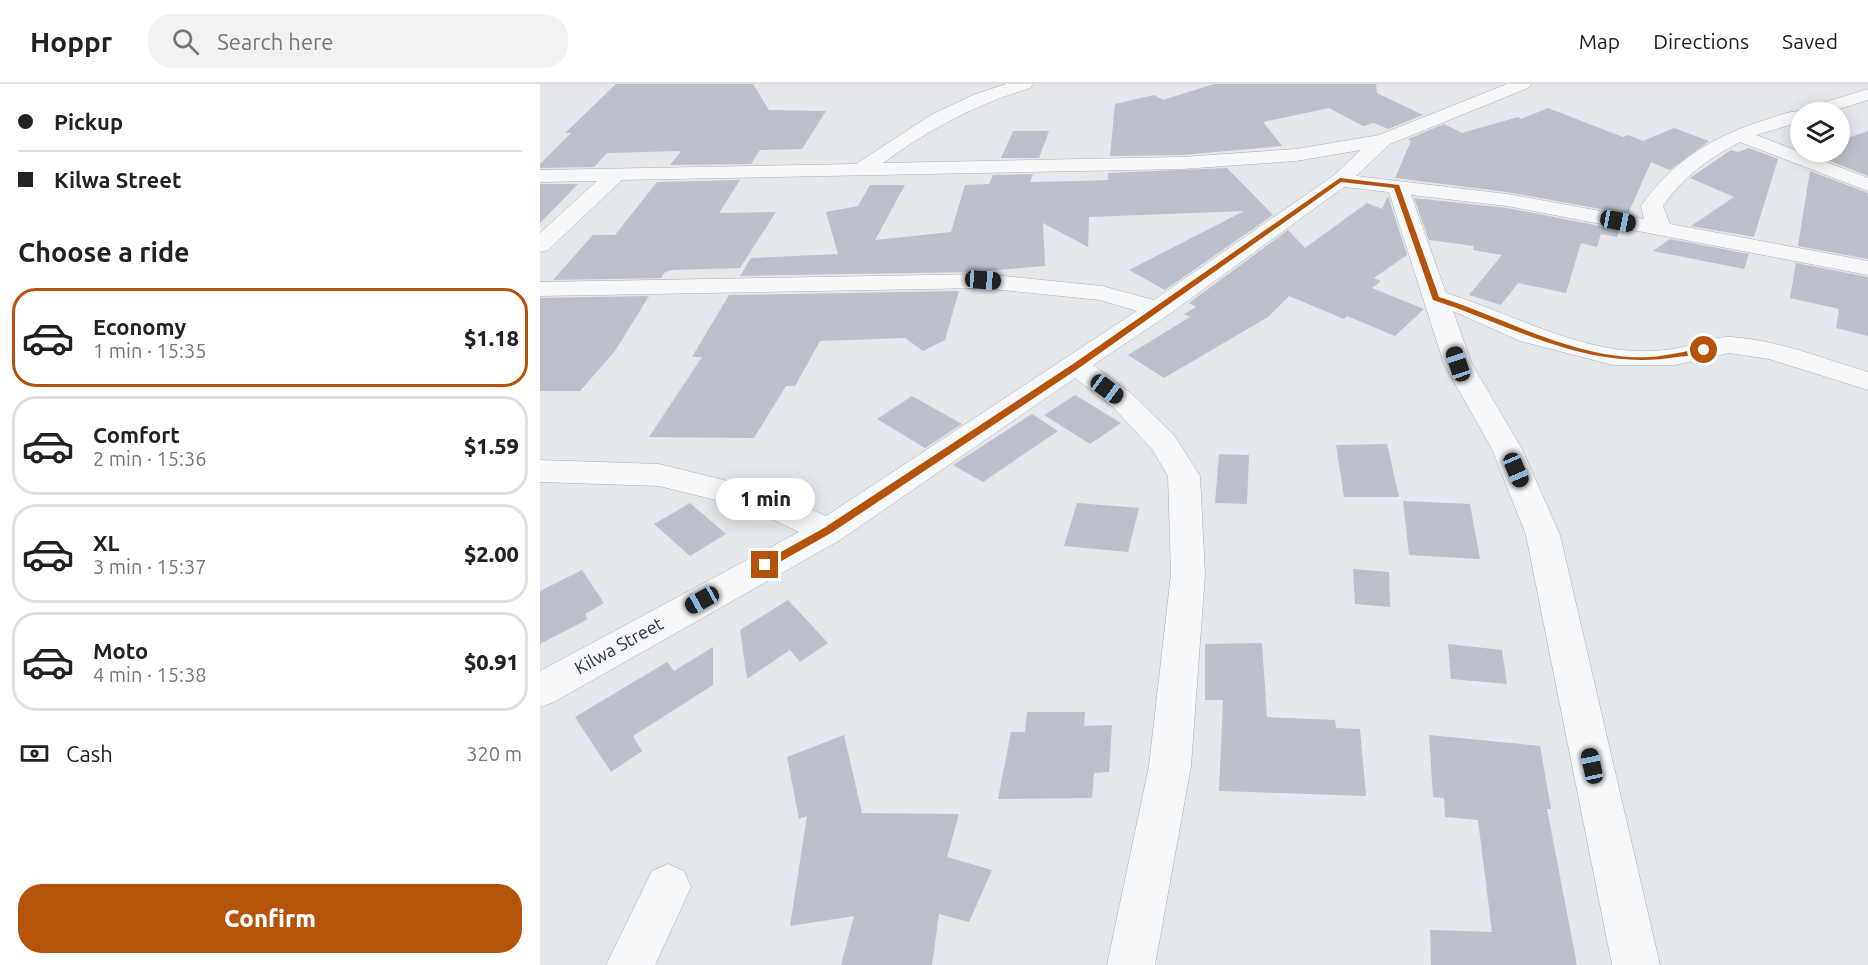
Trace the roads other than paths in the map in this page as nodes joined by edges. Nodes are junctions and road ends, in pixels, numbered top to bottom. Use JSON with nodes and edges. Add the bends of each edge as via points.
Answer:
{"nodes":[{"id":1,"x":1024,"y":84,"type":"edge"},
{"id":2,"x":1522,"y":84,"type":"edge"},
{"id":3,"x":1868,"y":94,"type":"edge"},
{"id":4,"x":1843,"y":102,"type":"edge"},
{"id":5,"x":1790,"y":119,"type":"edge"},
{"id":6,"x":1738,"y":135,"type":"junction"},
{"id":7,"x":1383,"y":140,"type":"junction"},
{"id":8,"x":860,"y":170,"type":"junction"},
{"id":9,"x":616,"y":175,"type":"junction"},
{"id":10,"x":540,"y":176,"type":"edge"},
{"id":11,"x":1340,"y":180,"type":"junction"},
{"id":12,"x":1868,"y":185,"type":"edge"},
{"id":13,"x":1397,"y":186,"type":"junction"},
{"id":14,"x":1663,"y":230,"type":"junction"},
{"id":15,"x":540,"y":245,"type":"edge"},
{"id":16,"x":1868,"y":268,"type":"edge"},
{"id":17,"x":542,"y":288,"type":"edge"},
{"id":18,"x":1436,"y":298,"type":"junction"},
{"id":19,"x":1159,"y":310,"type":"junction"},
{"id":20,"x":1076,"y":366,"type":"junction"},
{"id":21,"x":1868,"y":381,"type":"edge"},
{"id":22,"x":540,"y":471,"type":"edge"},
{"id":23,"x":828,"y":531,"type":"junction"},
{"id":24,"x":540,"y":690,"type":"edge"},
{"id":25,"x":668,"y":888,"type":"dead end"},
{"id":26,"x":630,"y":965,"type":"edge"},
{"id":27,"x":1131,"y":965,"type":"edge"},
{"id":28,"x":1636,"y":965,"type":"edge"}],
"edges":[{"from":1,"to":8,"type":"street","via":[[957,109],[895,143]]},
{"from":2,"to":7,"type":"street"},
{"from":3,"to":4,"type":"street"},
{"from":5,"to":6,"type":"street"},
{"from":6,"to":12,"type":"street"},
{"from":6,"to":14,"type":"street","via":[[1725,140],[1664,187],[1652,206]]},
{"from":7,"to":8,"type":"street","via":[[1296,154],[1182,164]]},
{"from":7,"to":11,"type":"street","name":"Kilwa Street"},
{"from":8,"to":9,"type":"street"},
{"from":9,"to":10,"type":"street"},
{"from":9,"to":15,"type":"street"},
{"from":11,"to":13,"type":"street"},
{"from":11,"to":19,"type":"street","name":"Kilwa Street"},
{"from":13,"to":14,"type":"street","via":[[1507,200]]},
{"from":13,"to":18,"type":"street"},
{"from":14,"to":16,"type":"street"},
{"from":17,"to":19,"type":"street","via":[[983,280],[1102,293]]},
{"from":18,"to":21,"type":"street","via":[[1529,335],[1613,357],[1675,357],[1729,345],[1773,352]]},
{"from":18,"to":28,"type":"street","via":[[1458,364],[1507,449],[1544,535]]},
{"from":19,"to":20,"type":"street","name":"Kilwa Street"},
{"from":20,"to":23,"type":"street","name":"Kilwa Street"},
{"from":20,"to":27,"type":"street","via":[[1123,401],[1163,442],[1184,476],[1188,574],[1170,766]]},
{"from":22,"to":23,"type":"street","via":[[658,475],[757,499]]},
{"from":23,"to":24,"type":"street","name":"Kilwa Street"},
{"from":25,"to":26,"type":"street"}]}
